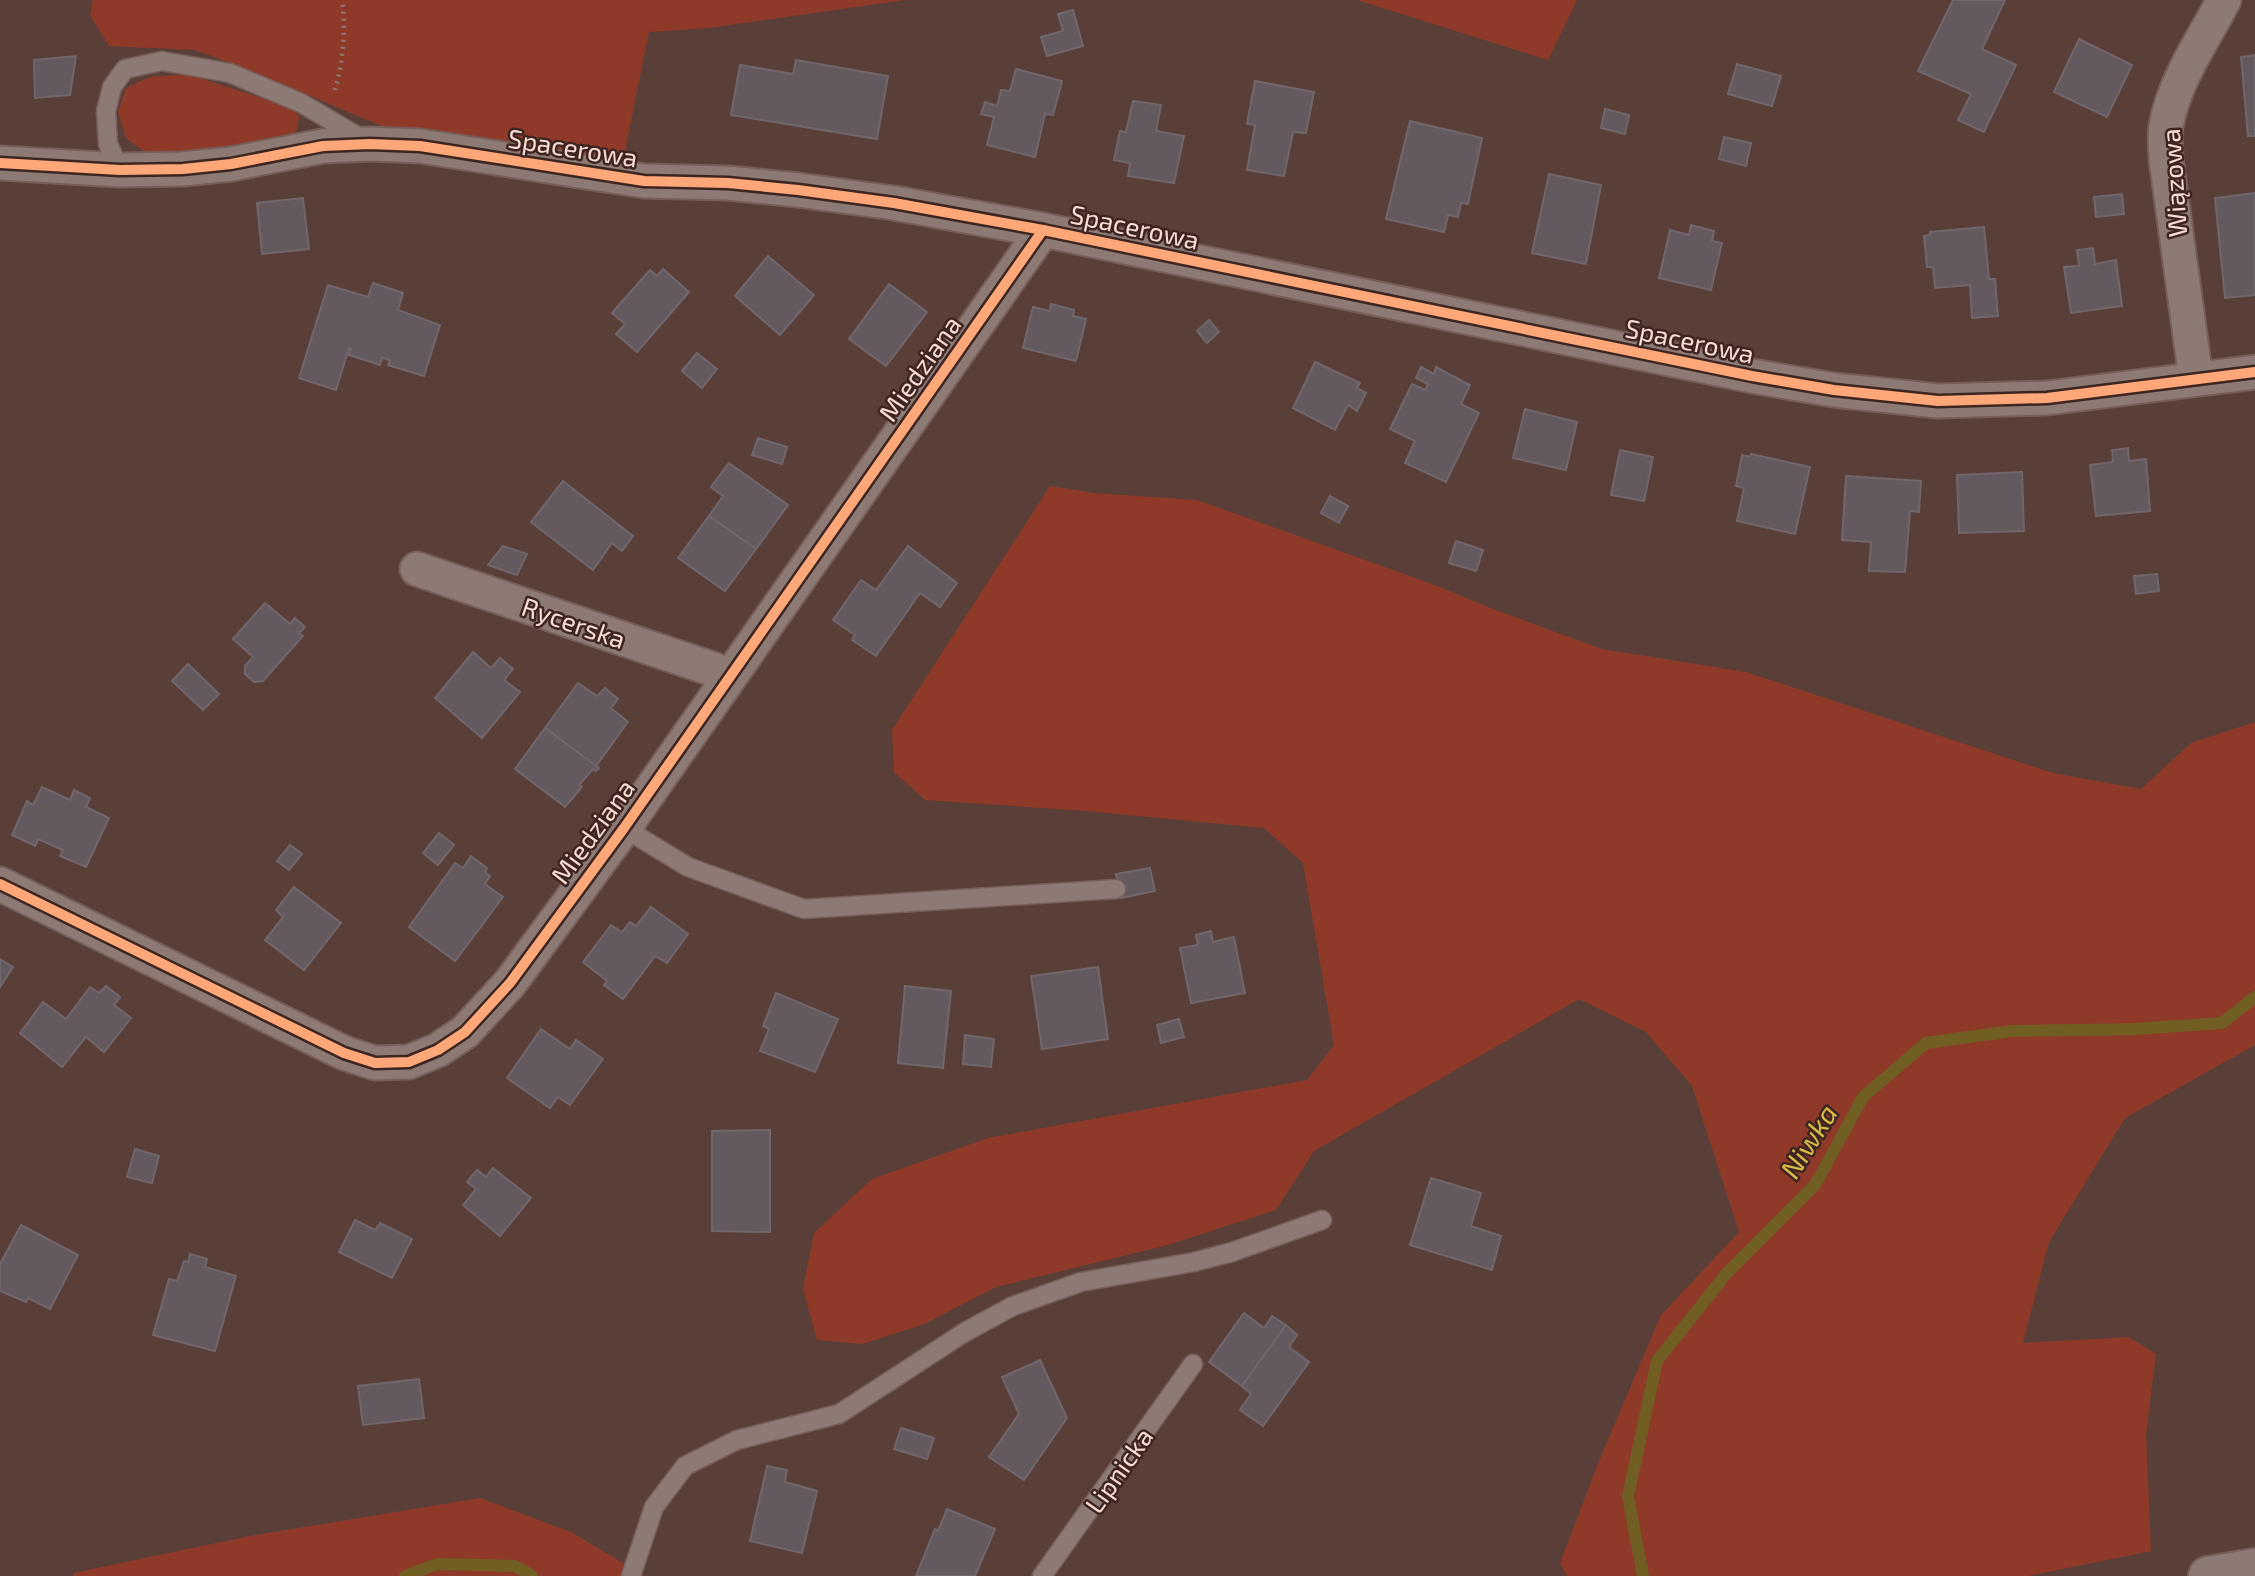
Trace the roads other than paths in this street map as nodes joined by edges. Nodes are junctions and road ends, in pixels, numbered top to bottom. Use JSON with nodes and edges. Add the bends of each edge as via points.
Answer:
{"nodes":[{"id":1,"x":2224,"y":0,"type":"edge"},
{"id":2,"x":370,"y":144,"type":"junction"},
{"id":3,"x":0,"y":163,"type":"edge"},
{"id":4,"x":120,"y":170,"type":"junction"},
{"id":5,"x":1043,"y":230,"type":"junction"},
{"id":6,"x":2255,"y":372,"type":"edge"},
{"id":7,"x":2196,"y":379,"type":"junction"},
{"id":8,"x":417,"y":569,"type":"dead end"},
{"id":9,"x":730,"y":675,"type":"junction"},
{"id":10,"x":624,"y":828,"type":"junction"},
{"id":11,"x":0,"y":884,"type":"edge"},
{"id":12,"x":1116,"y":889,"type":"dead end"},
{"id":13,"x":1322,"y":1220,"type":"dead end"},
{"id":14,"x":1193,"y":1364,"type":"dead end"},
{"id":15,"x":2255,"y":1568,"type":"edge"},
{"id":16,"x":632,"y":1571,"type":"edge"},
{"id":17,"x":1042,"y":1576,"type":"edge"},
{"id":18,"x":2208,"y":1576,"type":"edge"}],
"edges":[{"from":1,"to":7,"type":"street","name":"Wiązowa","via":[[2181,80],[2165,129]]},
{"from":2,"to":4,"type":"street","name":"Spacerowa","via":[[323,146],[183,169]]},
{"from":2,"to":4,"type":"lane","via":[[301,103],[230,73],[162,61],[125,69],[112,87],[106,111],[107,144]]},
{"from":2,"to":5,"type":"street","name":"Spacerowa","via":[[420,146],[644,181],[812,192]]},
{"from":3,"to":4,"type":"street","name":"Spacerowa"},
{"from":5,"to":7,"type":"street","name":"Spacerowa","via":[[1835,390],[1938,401],[2047,398]]},
{"from":5,"to":9,"type":"street","name":"Miedziana"},
{"from":6,"to":7,"type":"street","name":"Spacerowa"},
{"from":8,"to":9,"type":"street","name":"Rycerska"},
{"from":9,"to":10,"type":"street","name":"Miedziana"},
{"from":10,"to":11,"type":"street","name":"Miedziana","via":[[509,983],[465,1032],[409,1062],[374,1063],[344,1053]]},
{"from":10,"to":12,"type":"lane","via":[[688,867],[804,909]]},
{"from":13,"to":16,"type":"lane","via":[[1231,1252],[1081,1282],[1013,1306],[839,1414],[737,1440],[685,1466],[654,1507]]},
{"from":14,"to":17,"type":"lane","name":"Lipnicka"},
{"from":15,"to":18,"type":"street"}]}
